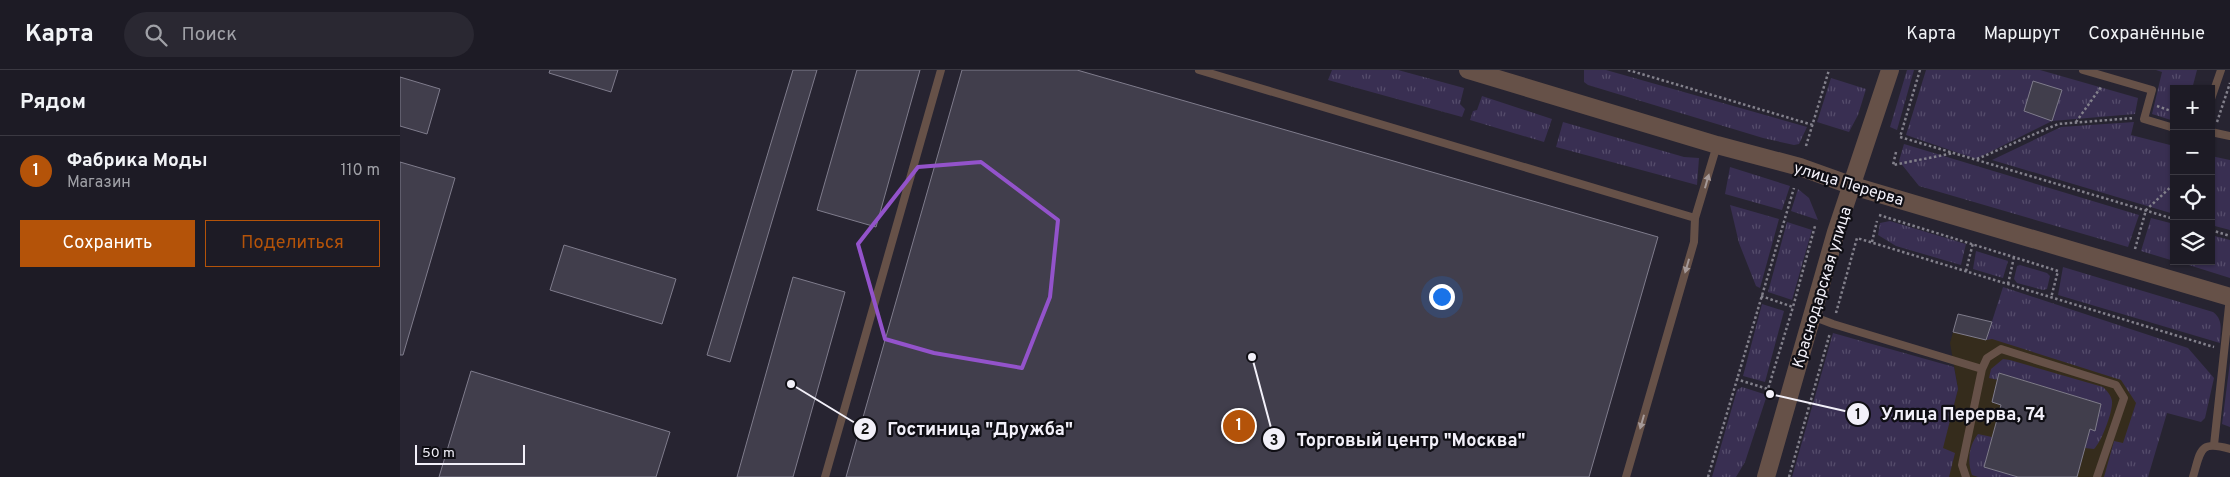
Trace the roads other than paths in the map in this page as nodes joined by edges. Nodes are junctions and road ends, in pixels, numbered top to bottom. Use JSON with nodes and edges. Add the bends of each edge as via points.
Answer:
{"nodes":[{"id":1,"x":941,"y":70,"type":"edge"},
{"id":2,"x":1199,"y":70,"type":"edge"},
{"id":3,"x":1468,"y":70,"type":"edge"},
{"id":4,"x":1890,"y":70,"type":"edge"},
{"id":5,"x":2084,"y":70,"type":"edge"},
{"id":6,"x":2118,"y":70,"type":"edge"},
{"id":7,"x":2221,"y":70,"type":"edge"},
{"id":8,"x":2112,"y":78,"type":"junction"},
{"id":9,"x":2215,"y":87,"type":"edge"},
{"id":10,"x":2170,"y":127,"type":"edge"},
{"id":11,"x":2215,"y":133,"type":"edge"},
{"id":12,"x":2230,"y":136,"type":"edge"},
{"id":13,"x":1718,"y":145,"type":"junction"},
{"id":14,"x":1853,"y":186,"type":"junction"},
{"id":15,"x":1696,"y":218,"type":"junction"},
{"id":16,"x":2230,"y":297,"type":"edge"},
{"id":17,"x":1812,"y":316,"type":"junction"},
{"id":18,"x":1982,"y":369,"type":"junction"},
{"id":19,"x":2214,"y":445,"type":"junction"},
{"id":20,"x":2230,"y":449,"type":"edge"},
{"id":21,"x":825,"y":477,"type":"edge"},
{"id":22,"x":1626,"y":477,"type":"edge"},
{"id":23,"x":1766,"y":477,"type":"edge"},
{"id":24,"x":1966,"y":477,"type":"edge"},
{"id":25,"x":2098,"y":477,"type":"edge"},
{"id":26,"x":2193,"y":477,"type":"edge"}],
"edges":[{"from":1,"to":21,"type":"lane"},
{"from":2,"to":15,"type":"lane"},
{"from":3,"to":13,"type":"street","name":"улица Перерва"},
{"from":4,"to":14,"type":"street","name":"Краснодарская улица"},
{"from":5,"to":8,"type":"lane"},
{"from":6,"to":8,"type":"lane"},
{"from":7,"to":9,"type":"lane"},
{"from":8,"to":10,"type":"lane","via":[[2152,90],[2144,119]]},
{"from":11,"to":12,"type":"lane"},
{"from":13,"to":14,"type":"street","name":"улица Перерва","via":[[1800,167]]},
{"from":15,"to":13,"type":"lane","one_way":true},
{"from":14,"to":16,"type":"street","name":"улица Перерва"},
{"from":14,"to":17,"type":"street","name":"Краснодарская улица"},
{"from":15,"to":22,"type":"lane","one_way":true,"via":[[1694,242]]},
{"from":16,"to":19,"type":"lane"},
{"from":17,"to":18,"type":"lane"},
{"from":17,"to":23,"type":"street","name":"Краснодарская улица"},
{"from":18,"to":24,"type":"lane","via":[[1962,465]]},
{"from":18,"to":25,"type":"lane","via":[[1987,358],[2001,350],[2116,384],[2124,398]]},
{"from":19,"to":20,"type":"lane"},
{"from":19,"to":26,"type":"lane","via":[[2202,451]]}]}
